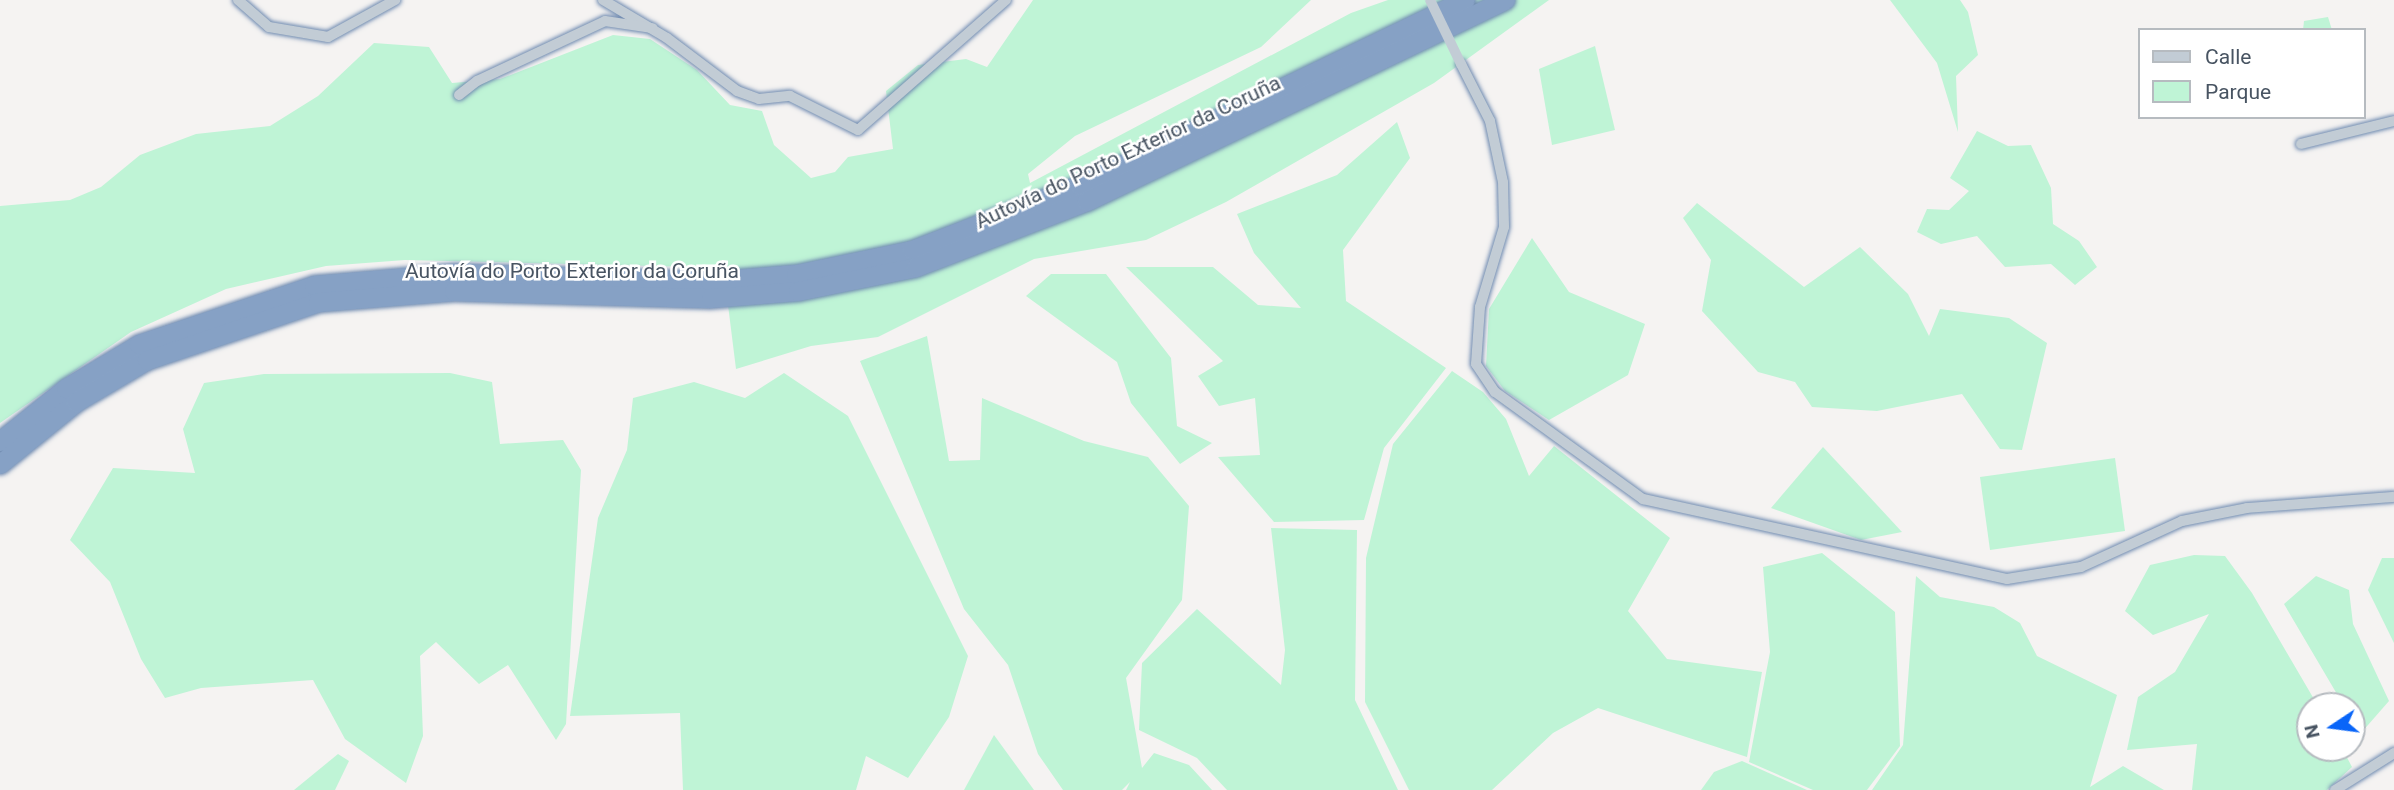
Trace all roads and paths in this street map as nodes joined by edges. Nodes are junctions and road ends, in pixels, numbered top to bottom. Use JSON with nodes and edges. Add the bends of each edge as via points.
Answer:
{"nodes":[{"id":1,"x":238,"y":0,"type":"edge"},
{"id":2,"x":395,"y":0,"type":"edge"},
{"id":3,"x":603,"y":0,"type":"edge"},
{"id":4,"x":1006,"y":0,"type":"edge"},
{"id":5,"x":1430,"y":0,"type":"edge"},
{"id":6,"x":1465,"y":0,"type":"edge"},
{"id":7,"x":1504,"y":0,"type":"edge"},
{"id":8,"x":652,"y":29,"type":"junction"},
{"id":9,"x":459,"y":96,"type":"dead end"},
{"id":10,"x":2394,"y":121,"type":"edge"},
{"id":11,"x":2301,"y":145,"type":"dead end"},
{"id":12,"x":0,"y":441,"type":"edge"},
{"id":13,"x":0,"y":464,"type":"edge"},
{"id":14,"x":2394,"y":497,"type":"edge"},
{"id":15,"x":2394,"y":753,"type":"edge"},
{"id":16,"x":2335,"y":790,"type":"edge"}],
"edges":[{"from":1,"to":2,"type":"street","via":[[268,27],[328,37]]},
{"from":3,"to":8,"type":"street"},
{"from":4,"to":8,"type":"street","via":[[859,130],[790,96],[759,99],[737,92]]},
{"from":5,"to":14,"type":"street","bridge":true,"via":[[1490,121],[1503,182],[1504,227],[1480,307],[1476,364],[1495,392],[1643,499],[2007,579],[2081,567],[2182,521],[2247,508]]},
{"from":6,"to":12,"type":"highway","name":"Autovía do Porto Exterior da Coruña","via":[[1080,185],[912,250],[796,274],[710,281],[455,274],[314,285],[139,344],[66,388]]},
{"from":7,"to":13,"type":"highway","name":"Autovía do Porto Exterior da Coruña","via":[[1087,201],[916,267],[798,291],[711,298],[454,291],[318,302],[147,360],[76,402]]},
{"from":8,"to":9,"type":"street","via":[[606,21],[477,81]]},
{"from":10,"to":11,"type":"street"},
{"from":15,"to":16,"type":"street"}]}
